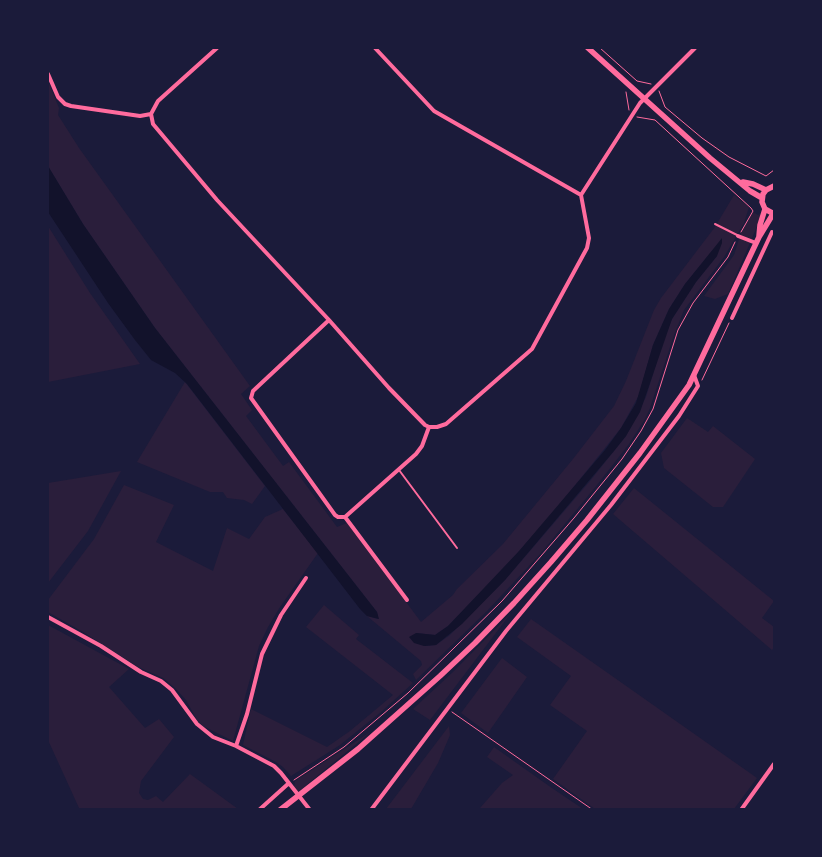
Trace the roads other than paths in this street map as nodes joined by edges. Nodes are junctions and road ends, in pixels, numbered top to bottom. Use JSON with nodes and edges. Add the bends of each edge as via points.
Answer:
{"nodes":[{"id":1,"x":217,"y":48,"type":"edge"},
{"id":2,"x":375,"y":48,"type":"edge"},
{"id":3,"x":588,"y":48,"type":"edge"},
{"id":4,"x":695,"y":48,"type":"edge"},
{"id":5,"x":48,"y":74,"type":"edge"},
{"id":6,"x":644,"y":99,"type":"junction"},
{"id":7,"x":151,"y":114,"type":"junction"},
{"id":8,"x":741,"y":182,"type":"junction"},
{"id":9,"x":774,"y":186,"type":"edge"},
{"id":10,"x":766,"y":190,"type":"junction"},
{"id":11,"x":581,"y":195,"type":"junction"},
{"id":12,"x":762,"y":198,"type":"junction"},
{"id":13,"x":766,"y":210,"type":"junction"},
{"id":14,"x":774,"y":214,"type":"edge"},
{"id":15,"x":715,"y":224,"type":"dead end"},
{"id":16,"x":772,"y":232,"type":"dead end"},
{"id":17,"x":738,"y":236,"type":"joint"},
{"id":18,"x":759,"y":237,"type":"junction"},
{"id":19,"x":756,"y":243,"type":"junction"},
{"id":20,"x":748,"y":262,"type":"junction"},
{"id":21,"x":755,"y":265,"type":"junction"},
{"id":22,"x":732,"y":318,"type":"road end"},
{"id":23,"x":329,"y":320,"type":"junction"},
{"id":24,"x":694,"y":375,"type":"junction"},
{"id":25,"x":429,"y":427,"type":"junction"},
{"id":26,"x":398,"y":470,"type":"junction"},
{"id":27,"x":345,"y":516,"type":"junction"},
{"id":28,"x":456,"y":548,"type":"dead end"},
{"id":29,"x":306,"y":578,"type":"dead end"},
{"id":30,"x":407,"y":600,"type":"dead end"},
{"id":31,"x":48,"y":617,"type":"edge"},
{"id":32,"x":236,"y":746,"type":"junction"},
{"id":33,"x":774,"y":764,"type":"edge"},
{"id":34,"x":289,"y":783,"type":"junction"},
{"id":35,"x":299,"y":796,"type":"junction"},
{"id":36,"x":258,"y":810,"type":"edge"},
{"id":37,"x":280,"y":810,"type":"edge"},
{"id":38,"x":310,"y":810,"type":"edge"},
{"id":39,"x":371,"y":810,"type":"edge"},
{"id":40,"x":741,"y":810,"type":"edge"}],
"edges":[{"from":1,"to":7,"type":"street","via":[[158,101]]},
{"from":2,"to":11,"type":"street","via":[[434,111]]},
{"from":3,"to":6,"type":"main road"},
{"from":4,"to":6,"type":"street"},
{"from":5,"to":7,"type":"street","via":[[58,97],[65,104],[140,116]]},
{"from":6,"to":8,"type":"main road"},
{"from":6,"to":11,"type":"street"},
{"from":7,"to":23,"type":"street","via":[[152,124],[217,200]]},
{"from":8,"to":10,"type":"main road"},
{"from":8,"to":12,"type":"main road"},
{"from":9,"to":10,"type":"main road"},
{"from":10,"to":12,"type":"main road"},
{"from":11,"to":25,"type":"street","via":[[589,238],[587,248],[532,349],[446,424]]},
{"from":12,"to":13,"type":"main road"},
{"from":13,"to":14,"type":"main road"},
{"from":13,"to":18,"type":"main road"},
{"from":14,"to":18,"type":"main road"},
{"from":15,"to":17,"type":"lane"},
{"from":16,"to":21,"type":"street"},
{"from":17,"to":19,"type":"street"},
{"from":18,"to":19,"type":"main road"},
{"from":19,"to":20,"type":"main road"},
{"from":20,"to":21,"type":"street"},
{"from":20,"to":24,"type":"main road"},
{"from":21,"to":22,"type":"street"},
{"from":23,"to":25,"type":"street","via":[[389,388]]},
{"from":23,"to":27,"type":"street","via":[[253,391],[251,398],[335,515]]},
{"from":24,"to":35,"type":"main road","via":[[674,408],[621,478],[514,603],[404,709]]},
{"from":24,"to":39,"type":"street","via":[[698,386],[634,477],[533,597]]},
{"from":25,"to":26,"type":"street","via":[[422,446]]},
{"from":26,"to":27,"type":"street"},
{"from":26,"to":28,"type":"lane"},
{"from":27,"to":30,"type":"street"},
{"from":29,"to":32,"type":"street","via":[[281,615],[262,654]]},
{"from":31,"to":32,"type":"street","via":[[161,681],[172,690],[197,724],[213,737]]},
{"from":32,"to":34,"type":"street","via":[[274,766]]},
{"from":33,"to":40,"type":"street"},
{"from":34,"to":35,"type":"street"},
{"from":34,"to":36,"type":"street"},
{"from":35,"to":37,"type":"main road"},
{"from":35,"to":38,"type":"street"}]}
